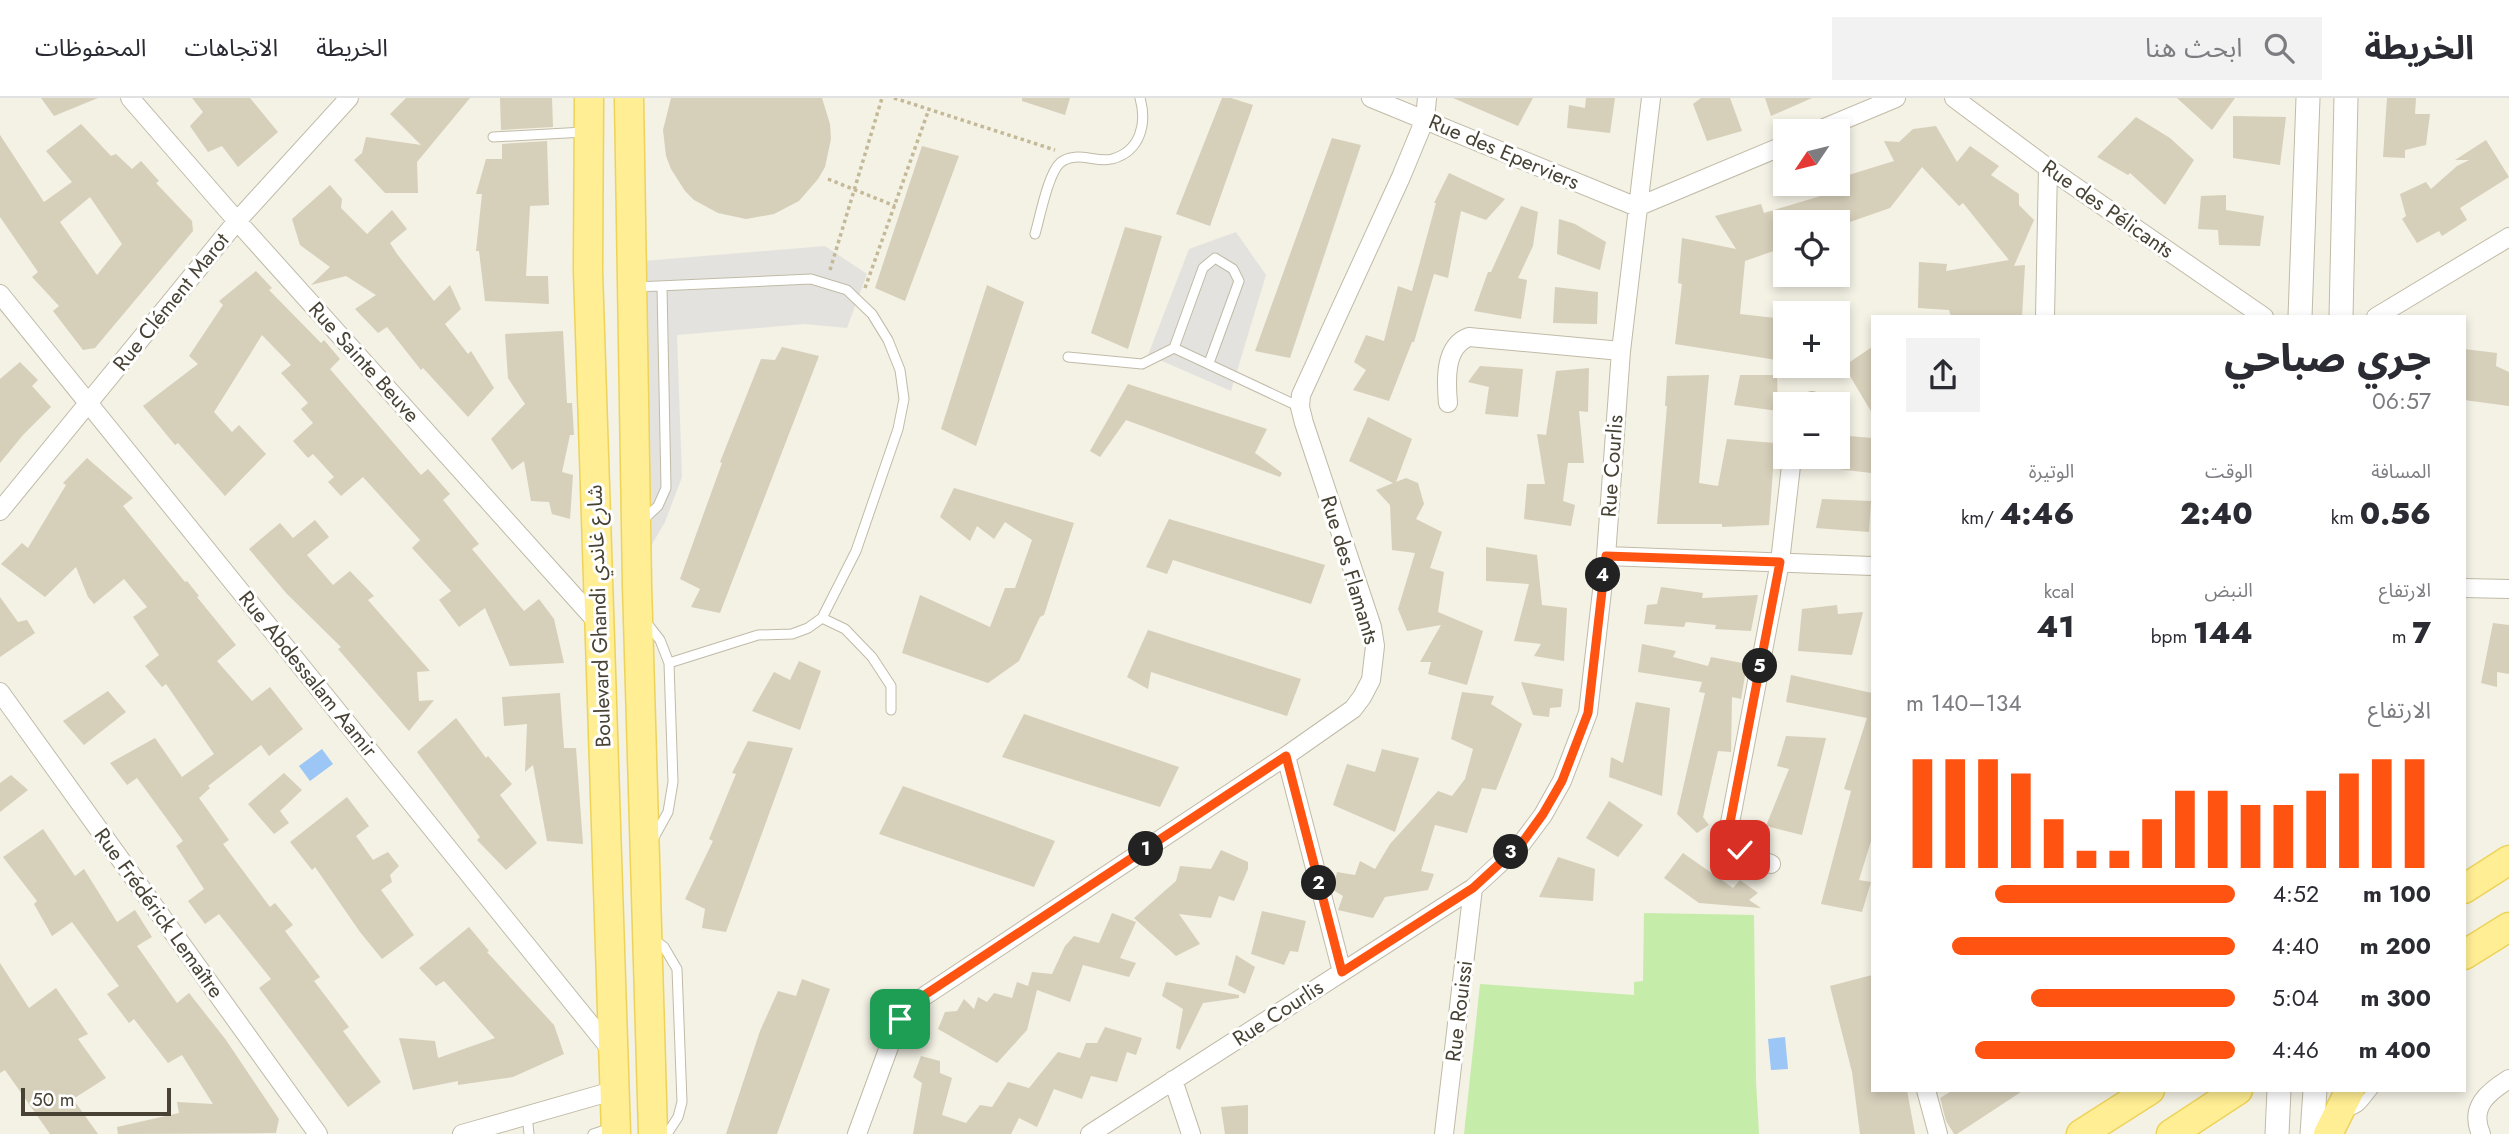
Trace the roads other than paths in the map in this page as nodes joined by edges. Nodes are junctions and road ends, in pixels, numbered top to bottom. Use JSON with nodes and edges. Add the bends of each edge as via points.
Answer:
{"nodes":[{"id":1,"x":130,"y":98,"type":"edge"},
{"id":2,"x":349,"y":98,"type":"edge"},
{"id":3,"x":589,"y":98,"type":"edge"},
{"id":4,"x":629,"y":98,"type":"edge"},
{"id":5,"x":1140,"y":98,"type":"edge"},
{"id":6,"x":1371,"y":98,"type":"edge"},
{"id":7,"x":1427,"y":98,"type":"edge"},
{"id":8,"x":1651,"y":98,"type":"edge"},
{"id":9,"x":1896,"y":98,"type":"edge"},
{"id":10,"x":1954,"y":98,"type":"edge"},
{"id":11,"x":2308,"y":98,"type":"edge"},
{"id":12,"x":2346,"y":98,"type":"edge"},
{"id":13,"x":1425,"y":119,"type":"junction"},
{"id":14,"x":1846,"y":119,"type":"edge"},
{"id":15,"x":589,"y":132,"type":"junction"},
{"id":16,"x":493,"y":137,"type":"dead end"},
{"id":17,"x":1773,"y":150,"type":"edge"},
{"id":18,"x":2048,"y":168,"type":"junction"},
{"id":19,"x":1637,"y":207,"type":"junction"},
{"id":20,"x":237,"y":220,"type":"junction"},
{"id":21,"x":1035,"y":234,"type":"dead end"},
{"id":22,"x":2509,"y":237,"type":"edge"},
{"id":23,"x":633,"y":287,"type":"junction"},
{"id":24,"x":662,"y":287,"type":"junction"},
{"id":25,"x":0,"y":295,"type":"edge"},
{"id":26,"x":2045,"y":315,"type":"edge"},
{"id":27,"x":2261,"y":315,"type":"edge"},
{"id":28,"x":2300,"y":315,"type":"edge"},
{"id":29,"x":2341,"y":315,"type":"edge"},
{"id":30,"x":2379,"y":315,"type":"edge"},
{"id":31,"x":1174,"y":348,"type":"junction"},
{"id":32,"x":1621,"y":351,"type":"junction"},
{"id":33,"x":1068,"y":357,"type":"dead end"},
{"id":34,"x":1209,"y":363,"type":"junction"},
{"id":35,"x":90,"y":403,"type":"junction"},
{"id":36,"x":1448,"y":403,"type":"dead end"},
{"id":37,"x":1300,"y":407,"type":"junction"},
{"id":38,"x":1791,"y":469,"type":"edge"},
{"id":39,"x":0,"y":511,"type":"edge"},
{"id":40,"x":636,"y":525,"type":"junction"},
{"id":41,"x":1606,"y":556,"type":"junction"},
{"id":42,"x":1780,"y":562,"type":"junction"},
{"id":43,"x":1871,"y":566,"type":"edge"},
{"id":44,"x":2466,"y":588,"type":"edge"},
{"id":45,"x":2509,"y":589,"type":"edge"},
{"id":46,"x":638,"y":615,"type":"junction"},
{"id":47,"x":822,"y":618,"type":"junction"},
{"id":48,"x":599,"y":624,"type":"junction"},
{"id":49,"x":669,"y":663,"type":"junction"},
{"id":50,"x":0,"y":692,"type":"edge"},
{"id":51,"x":891,"y":710,"type":"dead end"},
{"id":52,"x":1286,"y":756,"type":"junction"},
{"id":53,"x":645,"y":851,"type":"junction"},
{"id":54,"x":2509,"y":860,"type":"edge"},
{"id":55,"x":1771,"y":864,"type":"dead end"},
{"id":56,"x":1473,"y":888,"type":"junction"},
{"id":57,"x":2466,"y":888,"type":"edge"},
{"id":58,"x":2509,"y":927,"type":"edge"},
{"id":59,"x":647,"y":934,"type":"junction"},
{"id":60,"x":2466,"y":954,"type":"edge"},
{"id":61,"x":1342,"y":972,"type":"junction"},
{"id":62,"x":614,"y":1054,"type":"junction"},
{"id":63,"x":2509,"y":1079,"type":"edge"},
{"id":64,"x":1173,"y":1080,"type":"junction"},
{"id":65,"x":616,"y":1090,"type":"junction"},
{"id":66,"x":1927,"y":1092,"type":"edge"},
{"id":67,"x":2147,"y":1092,"type":"edge"},
{"id":68,"x":2235,"y":1092,"type":"edge"},
{"id":69,"x":2279,"y":1092,"type":"edge"},
{"id":70,"x":2315,"y":1092,"type":"edge"},
{"id":71,"x":2371,"y":1092,"type":"edge"},
{"id":72,"x":2339,"y":1111,"type":"edge"},
{"id":73,"x":527,"y":1115,"type":"junction"},
{"id":74,"x":608,"y":1131,"type":"edge"},
{"id":75,"x":318,"y":1134,"type":"edge"},
{"id":76,"x":462,"y":1134,"type":"edge"},
{"id":77,"x":529,"y":1134,"type":"edge"},
{"id":78,"x":653,"y":1134,"type":"edge"},
{"id":79,"x":667,"y":1134,"type":"edge"},
{"id":80,"x":857,"y":1134,"type":"edge"},
{"id":81,"x":1090,"y":1134,"type":"edge"},
{"id":82,"x":1191,"y":1134,"type":"edge"},
{"id":83,"x":1444,"y":1134,"type":"edge"},
{"id":84,"x":1938,"y":1134,"type":"edge"},
{"id":85,"x":2081,"y":1134,"type":"edge"},
{"id":86,"x":2171,"y":1134,"type":"edge"},
{"id":87,"x":2277,"y":1134,"type":"edge"},
{"id":88,"x":2312,"y":1134,"type":"edge"},
{"id":89,"x":2481,"y":1134,"type":"edge"}],
"edges":[{"from":1,"to":20,"type":"street","name":"Rue Sainte Beuve"},
{"from":2,"to":20,"type":"street","name":"Rue Clément Marot"},
{"from":3,"to":15,"type":"main road","name":"Boulevard Ghandi شارع غاندي"},
{"from":4,"to":23,"type":"main road","name":"Boulevard Ghandi شارع غاندي"},
{"from":5,"to":21,"type":"lane","via":[[1140,138],[1113,159],[1076,157],[1060,162]]},
{"from":6,"to":13,"type":"street","name":"Rue des Eperviers"},
{"from":7,"to":13,"type":"street"},
{"from":8,"to":19,"type":"street","name":"Rue Courlis"},
{"from":9,"to":14,"type":"street"},
{"from":10,"to":18,"type":"street","name":"Rue des Pélicants"},
{"from":11,"to":28,"type":"street"},
{"from":12,"to":29,"type":"street"},
{"from":13,"to":19,"type":"street","name":"Rue des Eperviers"},
{"from":13,"to":37,"type":"street","via":[[1306,383]]},
{"from":15,"to":16,"type":"lane"},
{"from":15,"to":48,"type":"main road","name":"Boulevard Ghandi شارع غاندي","via":[[588,271]]},
{"from":17,"to":19,"type":"street"},
{"from":18,"to":26,"type":"street"},
{"from":18,"to":27,"type":"street","name":"Rue des Pélicants"},
{"from":19,"to":32,"type":"street","name":"Rue Courlis"},
{"from":20,"to":35,"type":"street","name":"Rue Clément Marot"},
{"from":20,"to":48,"type":"street","name":"Rue Sainte Beuve"},
{"from":22,"to":30,"type":"street"},
{"from":23,"to":24,"type":"lane"},
{"from":23,"to":40,"type":"main road","name":"Boulevard Ghandi شارع غاندي"},
{"from":24,"to":40,"type":"lane","via":[[666,488],[658,506]]},
{"from":24,"to":47,"type":"lane","via":[[826,282],[847,290],[872,314],[888,340],[900,370],[904,399],[898,429],[856,551]]},
{"from":25,"to":35,"type":"street","name":"Rue Abdessalam Aamir"},
{"from":31,"to":33,"type":"lane","via":[[1142,364]]},
{"from":31,"to":34,"type":"lane"},
{"from":31,"to":34,"type":"lane","via":[[1203,268],[1215,258],[1233,269],[1239,281]]},
{"from":32,"to":36,"type":"street","via":[[1462,339],[1447,366]]},
{"from":32,"to":41,"type":"street","name":"Rue Courlis"},
{"from":34,"to":37,"type":"lane"},
{"from":35,"to":39,"type":"street","name":"Rue Clément Marot"},
{"from":35,"to":62,"type":"street","name":"Rue Abdessalam Aamir"},
{"from":37,"to":52,"type":"street","name":"Rue des Flamants","via":[[1372,627],[1375,661],[1371,680],[1353,709]]},
{"from":38,"to":42,"type":"street"},
{"from":40,"to":46,"type":"main road","name":"Boulevard Ghandi شارع غاندي"},
{"from":41,"to":42,"type":"street"},
{"from":41,"to":56,"type":"street","name":"Rue Courlis","via":[[1588,713],[1576,749],[1562,781],[1522,843]]},
{"from":42,"to":43,"type":"street"},
{"from":42,"to":55,"type":"street","via":[[1729,828],[1733,846]]},
{"from":44,"to":45,"type":"street"},
{"from":46,"to":49,"type":"lane","via":[[660,640]]},
{"from":46,"to":53,"type":"main road","name":"Boulevard Ghandi شارع غاندي"},
{"from":47,"to":49,"type":"lane","via":[[792,634],[758,635]]},
{"from":47,"to":51,"type":"lane","via":[[845,629],[872,657],[891,686]]},
{"from":48,"to":62,"type":"main road","name":"Boulevard Ghandi شارع غاندي"},
{"from":49,"to":53,"type":"lane","via":[[671,800]]},
{"from":50,"to":75,"type":"street","name":"Rue Frédérick Lemaître"},
{"from":52,"to":61,"type":"street"},
{"from":52,"to":80,"type":"street","name":"Rue des Flamants","via":[[917,1000],[892,1036]]},
{"from":53,"to":59,"type":"main road","name":"Boulevard Ghandi شارع غاندي"},
{"from":54,"to":57,"type":"main road"},
{"from":56,"to":61,"type":"street","name":"Rue Courlis"},
{"from":56,"to":83,"type":"street","name":"Rue Rouissi"},
{"from":58,"to":60,"type":"main road"},
{"from":59,"to":78,"type":"main road","name":"Boulevard Ghandi شارع غاندي"},
{"from":59,"to":79,"type":"lane","via":[[664,947],[677,969],[682,1102]]},
{"from":61,"to":64,"type":"street","name":"Rue Courlis"},
{"from":62,"to":65,"type":"main road","name":"Boulevard Ghandi شارع غاندي"},
{"from":63,"to":89,"type":"street","via":[[2482,1100],[2478,1116]]},
{"from":64,"to":81,"type":"street","name":"Rue Courlis"},
{"from":64,"to":82,"type":"street"},
{"from":65,"to":73,"type":"street"},
{"from":65,"to":74,"type":"main road","name":"Boulevard Ghandi شارع غاندي"},
{"from":66,"to":84,"type":"street"},
{"from":67,"to":85,"type":"main road"},
{"from":68,"to":86,"type":"main road"},
{"from":69,"to":87,"type":"street"},
{"from":70,"to":88,"type":"street"},
{"from":71,"to":72,"type":"lane","via":[[2353,1110]]},
{"from":73,"to":76,"type":"street"},
{"from":73,"to":77,"type":"lane"}]}
